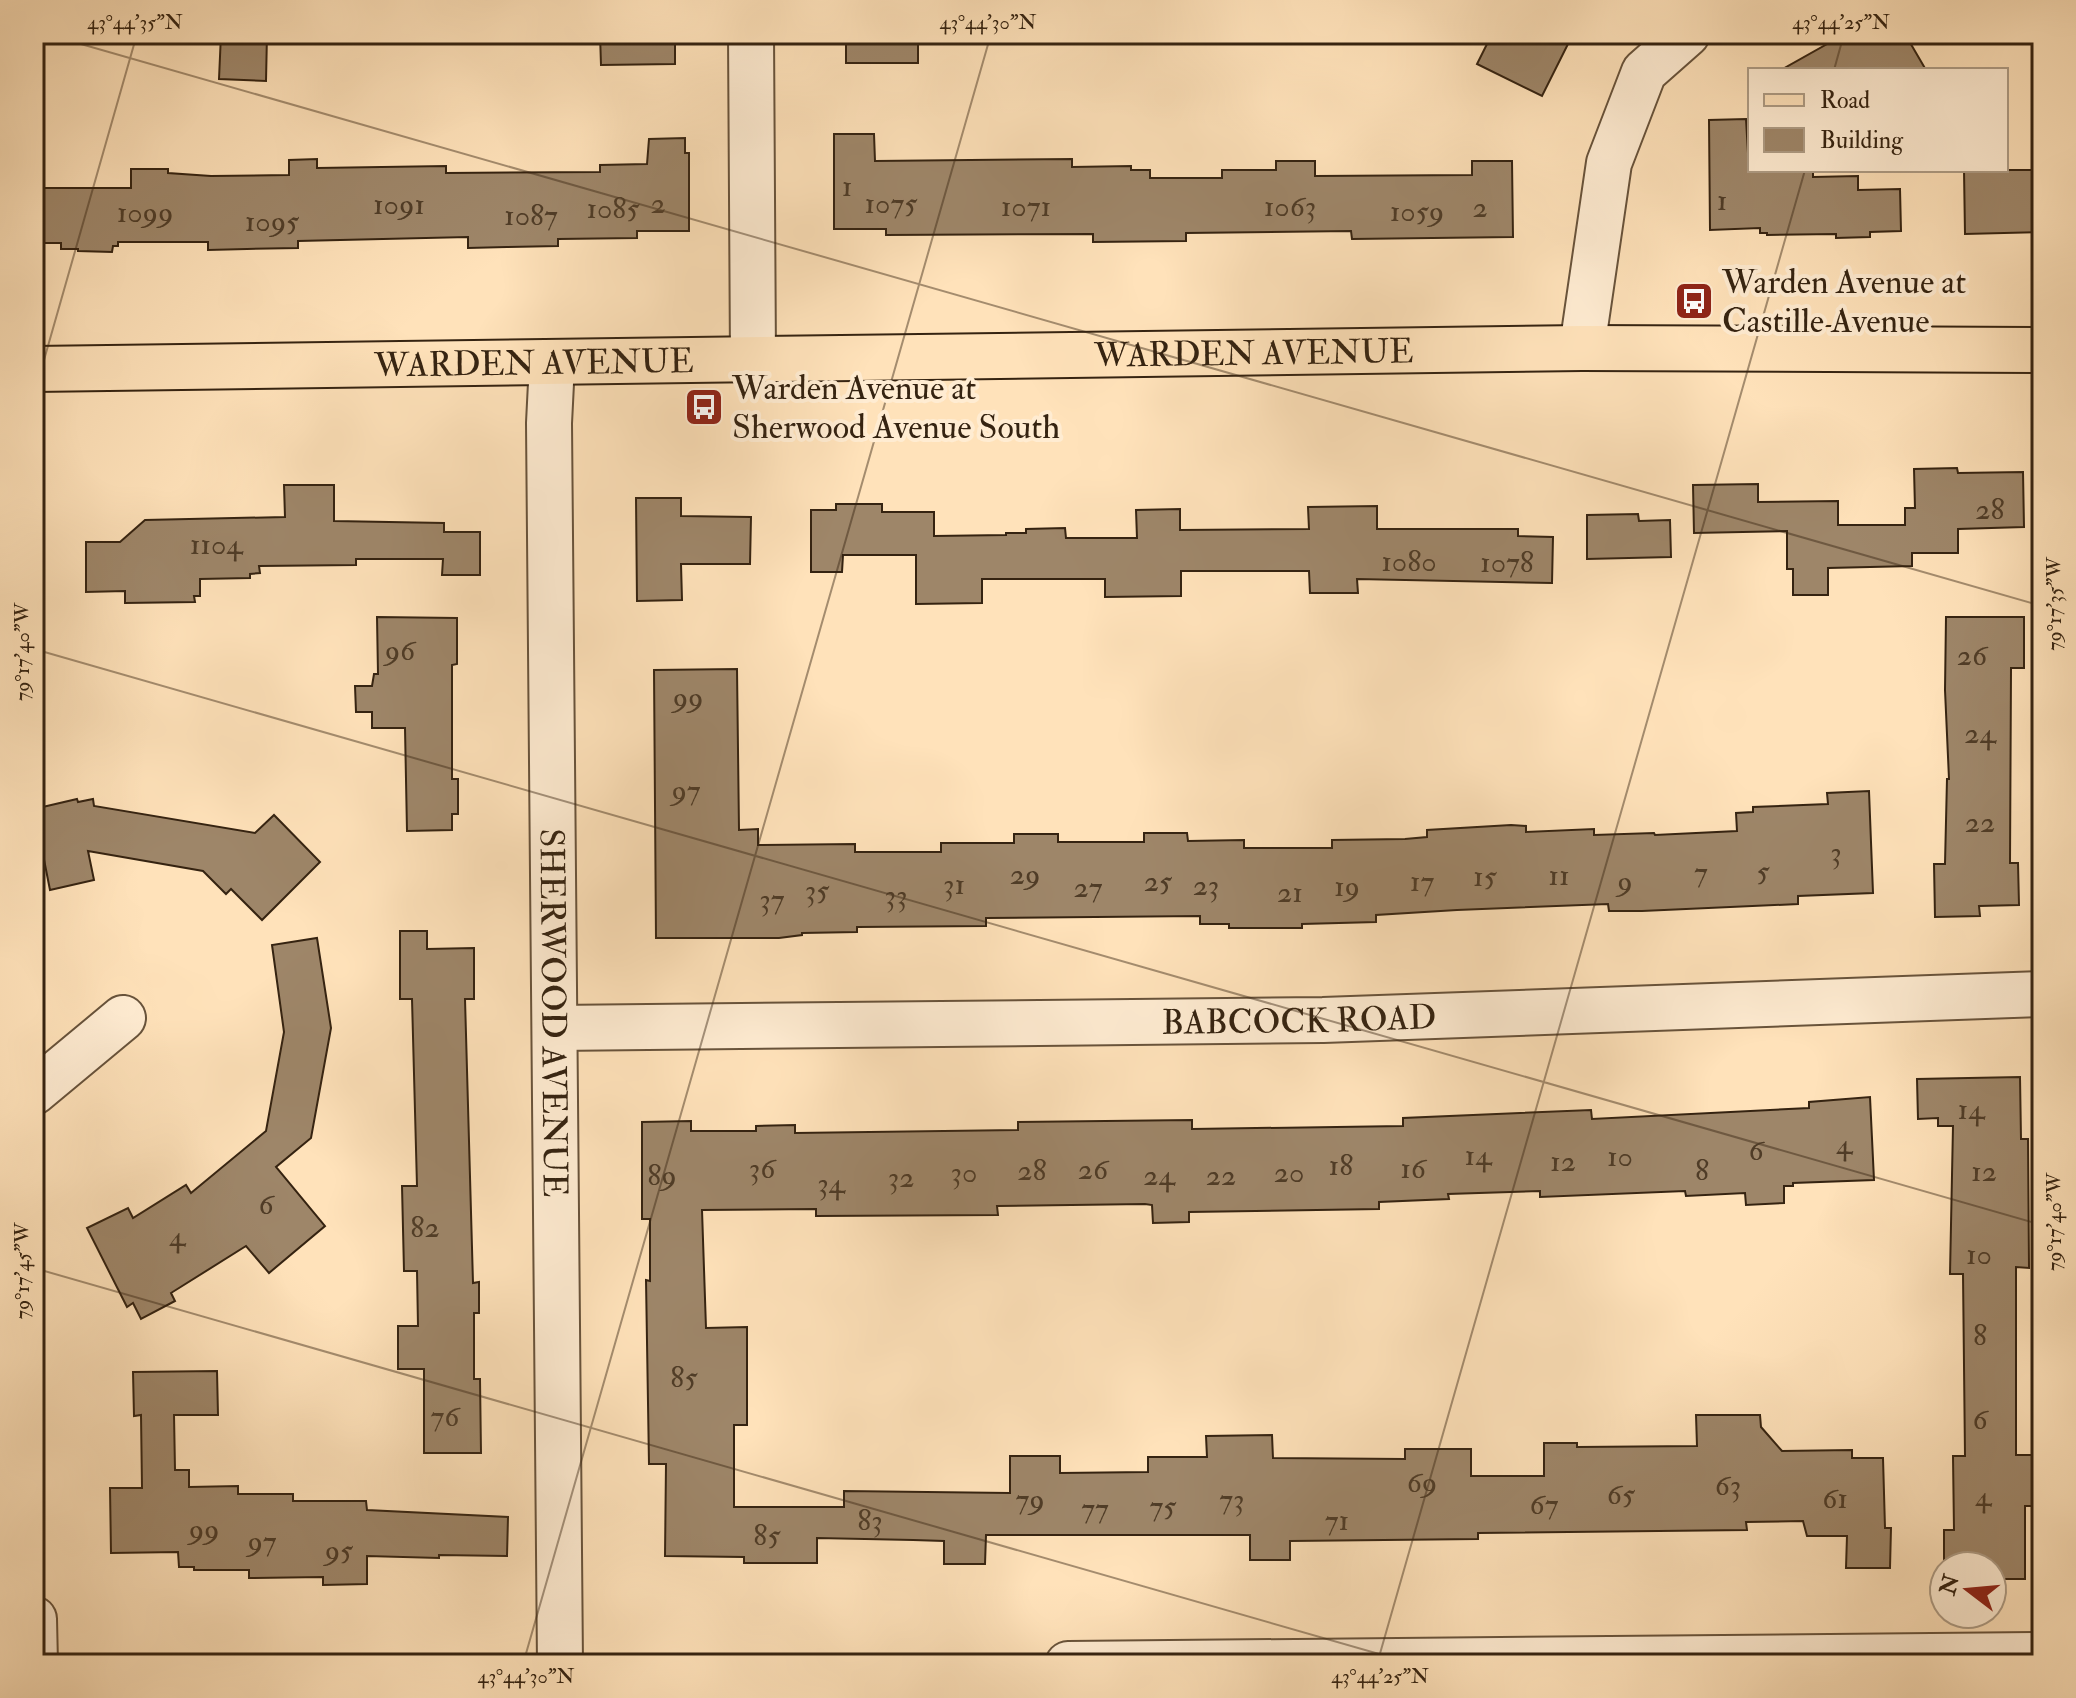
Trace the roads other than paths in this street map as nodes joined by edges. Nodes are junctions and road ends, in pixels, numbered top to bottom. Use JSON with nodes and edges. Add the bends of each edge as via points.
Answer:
{"nodes":[{"id":1,"x":751,"y":34,"type":"edge"},
{"id":2,"x":1687,"y":34,"type":"edge"},
{"id":3,"x":1582,"y":348,"type":"junction"},
{"id":4,"x":2042,"y":350,"type":"edge"},
{"id":5,"x":753,"y":359,"type":"junction"},
{"id":6,"x":552,"y":363,"type":"junction"},
{"id":7,"x":34,"y":369,"type":"edge"},
{"id":8,"x":2042,"y":994,"type":"edge"},
{"id":9,"x":123,"y":1018,"type":"dead end"},
{"id":10,"x":555,"y":1028,"type":"junction"},
{"id":11,"x":34,"y":1092,"type":"edge"},
{"id":12,"x":34,"y":1619,"type":"edge"},
{"id":13,"x":2042,"y":1655,"type":"edge"},
{"id":14,"x":35,"y":1664,"type":"edge"},
{"id":15,"x":560,"y":1664,"type":"edge"},
{"id":16,"x":1068,"y":1664,"type":"edge"}],
"edges":[{"from":1,"to":5,"type":"street"},
{"from":2,"to":3,"type":"street","via":[[1644,72],[1609,163]]},
{"from":3,"to":4,"type":"main road","name":"WARDEN AVENUE"},
{"from":3,"to":5,"type":"main road","name":"WARDEN AVENUE"},
{"from":5,"to":6,"type":"main road","name":"WARDEN AVENUE"},
{"from":6,"to":7,"type":"main road","name":"WARDEN AVENUE"},
{"from":6,"to":10,"type":"street","name":"SHERWOOD AVENUE"},
{"from":8,"to":10,"type":"street","name":"BABCOCK ROAD","via":[[1323,1020]]},
{"from":9,"to":11,"type":"street"},
{"from":10,"to":15,"type":"street","name":"SHERWOOD AVENUE"},
{"from":12,"to":14,"type":"street"},
{"from":13,"to":16,"type":"street"}]}
